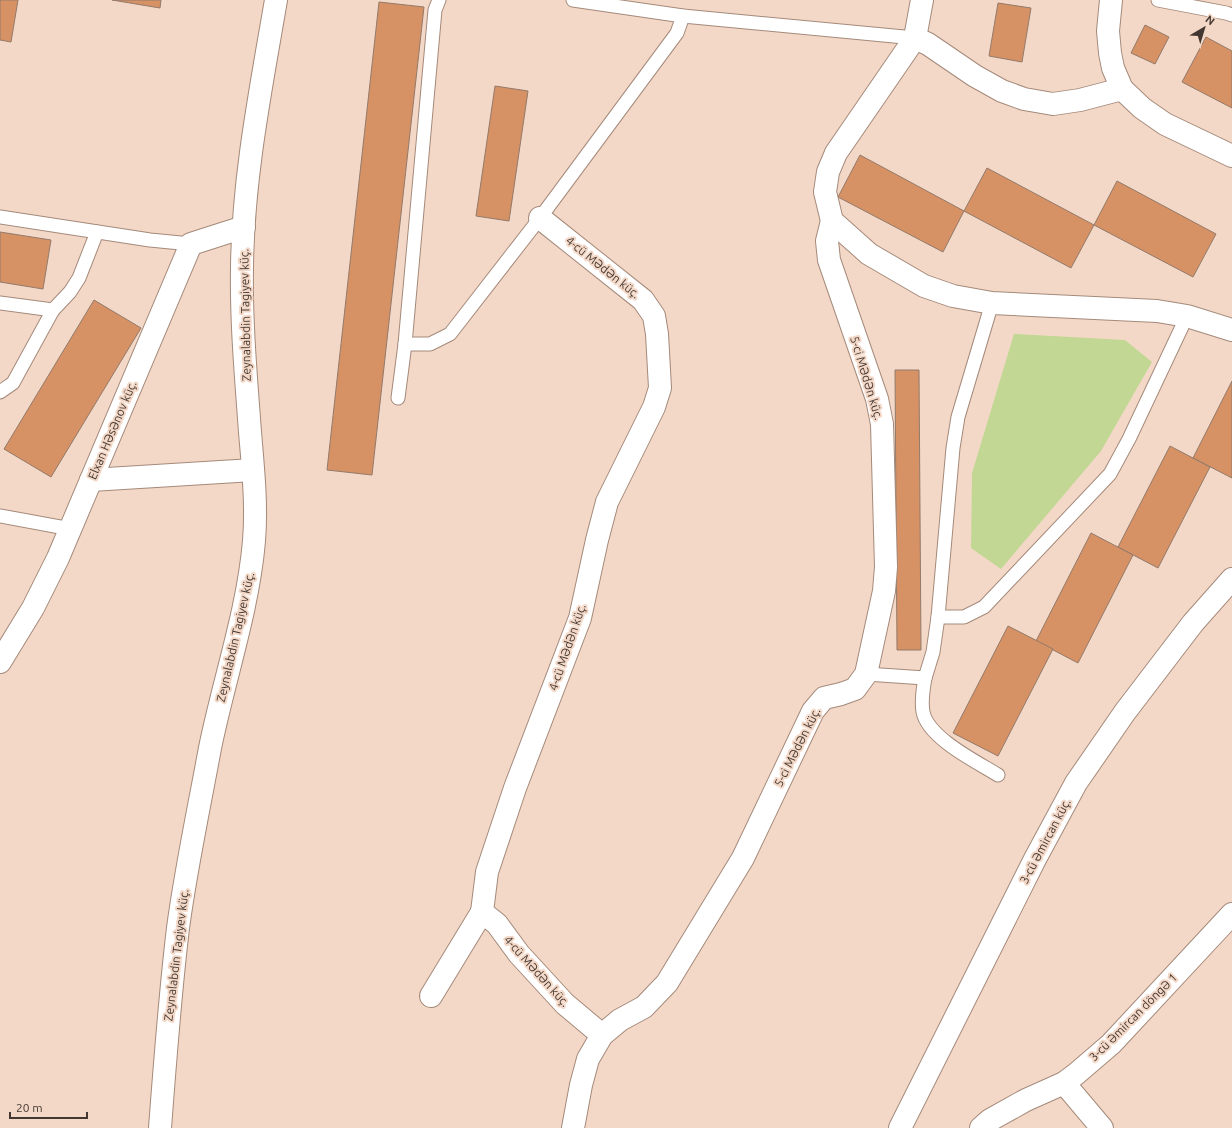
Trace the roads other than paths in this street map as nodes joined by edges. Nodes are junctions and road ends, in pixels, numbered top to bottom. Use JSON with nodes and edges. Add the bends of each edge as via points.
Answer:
{"nodes":[{"id":1,"x":276,"y":0,"type":"edge"},
{"id":2,"x":439,"y":0,"type":"edge"},
{"id":3,"x":573,"y":0,"type":"edge"},
{"id":4,"x":922,"y":0,"type":"edge"},
{"id":5,"x":1111,"y":0,"type":"edge"},
{"id":6,"x":1158,"y":0,"type":"edge"},
{"id":7,"x":1232,"y":15,"type":"edge"},
{"id":8,"x":683,"y":16,"type":"junction"},
{"id":9,"x":915,"y":38,"type":"junction"},
{"id":10,"x":1122,"y":89,"type":"junction"},
{"id":11,"x":1232,"y":156,"type":"edge"},
{"id":12,"x":0,"y":217,"type":"edge"},
{"id":13,"x":540,"y":218,"type":"junction"},
{"id":14,"x":832,"y":222,"type":"junction"},
{"id":15,"x":244,"y":226,"type":"junction"},
{"id":16,"x":97,"y":232,"type":"junction"},
{"id":17,"x":191,"y":244,"type":"junction"},
{"id":18,"x":0,"y":303,"type":"edge"},
{"id":19,"x":992,"y":303,"type":"junction"},
{"id":20,"x":53,"y":310,"type":"junction"},
{"id":21,"x":1187,"y":316,"type":"junction"},
{"id":22,"x":1232,"y":330,"type":"edge"},
{"id":23,"x":405,"y":344,"type":"junction"},
{"id":24,"x":0,"y":392,"type":"edge"},
{"id":25,"x":398,"y":398,"type":"dead end"},
{"id":26,"x":253,"y":470,"type":"junction"},
{"id":27,"x":91,"y":480,"type":"junction"},
{"id":28,"x":0,"y":516,"type":"edge"},
{"id":29,"x":71,"y":529,"type":"junction"},
{"id":30,"x":1232,"y":579,"type":"edge"},
{"id":31,"x":938,"y":617,"type":"junction"},
{"id":32,"x":0,"y":662,"type":"edge"},
{"id":33,"x":866,"y":674,"type":"junction"},
{"id":34,"x":925,"y":678,"type":"junction"},
{"id":35,"x":998,"y":775,"type":"dead end"},
{"id":36,"x":482,"y":912,"type":"junction"},
{"id":37,"x":1232,"y":914,"type":"edge"},
{"id":38,"x":431,"y":996,"type":"dead end"},
{"id":39,"x":602,"y":1035,"type":"junction"},
{"id":40,"x":1064,"y":1083,"type":"junction"},
{"id":41,"x":160,"y":1128,"type":"edge"},
{"id":42,"x":573,"y":1128,"type":"edge"},
{"id":43,"x":900,"y":1128,"type":"edge"},
{"id":44,"x":981,"y":1128,"type":"edge"},
{"id":45,"x":1102,"y":1128,"type":"edge"}],
"edges":[{"from":1,"to":15,"type":"street","name":"Zeynalabdin Tagiyev küç.","via":[[247,184]]},
{"from":2,"to":23,"type":"lane","via":[[435,10]]},
{"from":3,"to":8,"type":"lane"},
{"from":4,"to":9,"type":"street"},
{"from":5,"to":10,"type":"street","via":[[1108,31],[1110,53]]},
{"from":6,"to":7,"type":"lane"},
{"from":8,"to":9,"type":"lane"},
{"from":8,"to":13,"type":"lane","via":[[677,32]]},
{"from":9,"to":10,"type":"street","via":[[975,76],[1002,91],[1024,99],[1053,104]]},
{"from":9,"to":14,"type":"street","via":[[836,152],[828,172],[825,192]]},
{"from":10,"to":11,"type":"street","via":[[1142,108],[1165,124]]},
{"from":12,"to":16,"type":"lane"},
{"from":13,"to":23,"type":"lane","via":[[450,334],[430,344]]},
{"from":13,"to":36,"type":"street","name":"4-cü Mədən küç.","via":[[643,300],[654,316],[660,388],[654,406],[607,502],[596,540],[580,618],[494,849],[487,872]]},
{"from":14,"to":19,"type":"street","via":[[869,254],[924,286],[953,296]]},
{"from":14,"to":33,"type":"street","name":"5-ci Mədən küç.","via":[[827,241],[829,260],[877,399],[882,424],[886,567],[884,590]]},
{"from":15,"to":17,"type":"street"},
{"from":15,"to":26,"type":"street","name":"Zeynalabdin Tagiyev küç.","via":[[243,341]]},
{"from":16,"to":17,"type":"lane"},
{"from":16,"to":20,"type":"lane","via":[[80,278]]},
{"from":17,"to":27,"type":"street","name":"Elxan Həsənov küç."},
{"from":18,"to":20,"type":"lane"},
{"from":19,"to":21,"type":"street","via":[[1157,311]]},
{"from":19,"to":31,"type":"lane","via":[[958,417]]},
{"from":20,"to":24,"type":"lane","via":[[13,384]]},
{"from":21,"to":22,"type":"street"},
{"from":21,"to":31,"type":"lane","via":[[1110,474],[984,607],[964,617]]},
{"from":23,"to":25,"type":"lane"},
{"from":26,"to":27,"type":"street"},
{"from":26,"to":41,"type":"street","name":"Zeynalabdin Tagiyev küç.","via":[[255,516],[249,580],[217,713],[189,859],[170,997]]},
{"from":27,"to":29,"type":"street","name":"Elxan Həsənov küç."},
{"from":28,"to":29,"type":"lane"},
{"from":29,"to":32,"type":"street","name":"Elxan Həsənov küç.","via":[[33,608]]},
{"from":30,"to":43,"type":"street","name":"3-cü Əmircan küç.","via":[[1193,623],[1138,694],[1076,783]]},
{"from":31,"to":34,"type":"lane","via":[[933,652]]},
{"from":33,"to":34,"type":"lane"},
{"from":33,"to":39,"type":"street","name":"5-ci Mədən küç.","via":[[855,689],[824,698],[813,711],[743,858],[666,983],[644,1007],[620,1020]]},
{"from":34,"to":35,"type":"lane","via":[[923,714],[931,730],[954,748]]},
{"from":36,"to":38,"type":"street"},
{"from":36,"to":39,"type":"street","name":"4-cü Mədən küç.","via":[[497,924],[519,954],[565,1004]]},
{"from":37,"to":40,"type":"street","name":"3-cü Əmircan döngə 1","via":[[1111,1044]]},
{"from":39,"to":42,"type":"street","name":"5-ci Mədən küç.","via":[[588,1059]]},
{"from":40,"to":44,"type":"street","name":"3-cü Əmircan döngə 1","via":[[1026,1100],[990,1120]]},
{"from":40,"to":45,"type":"street"}]}
